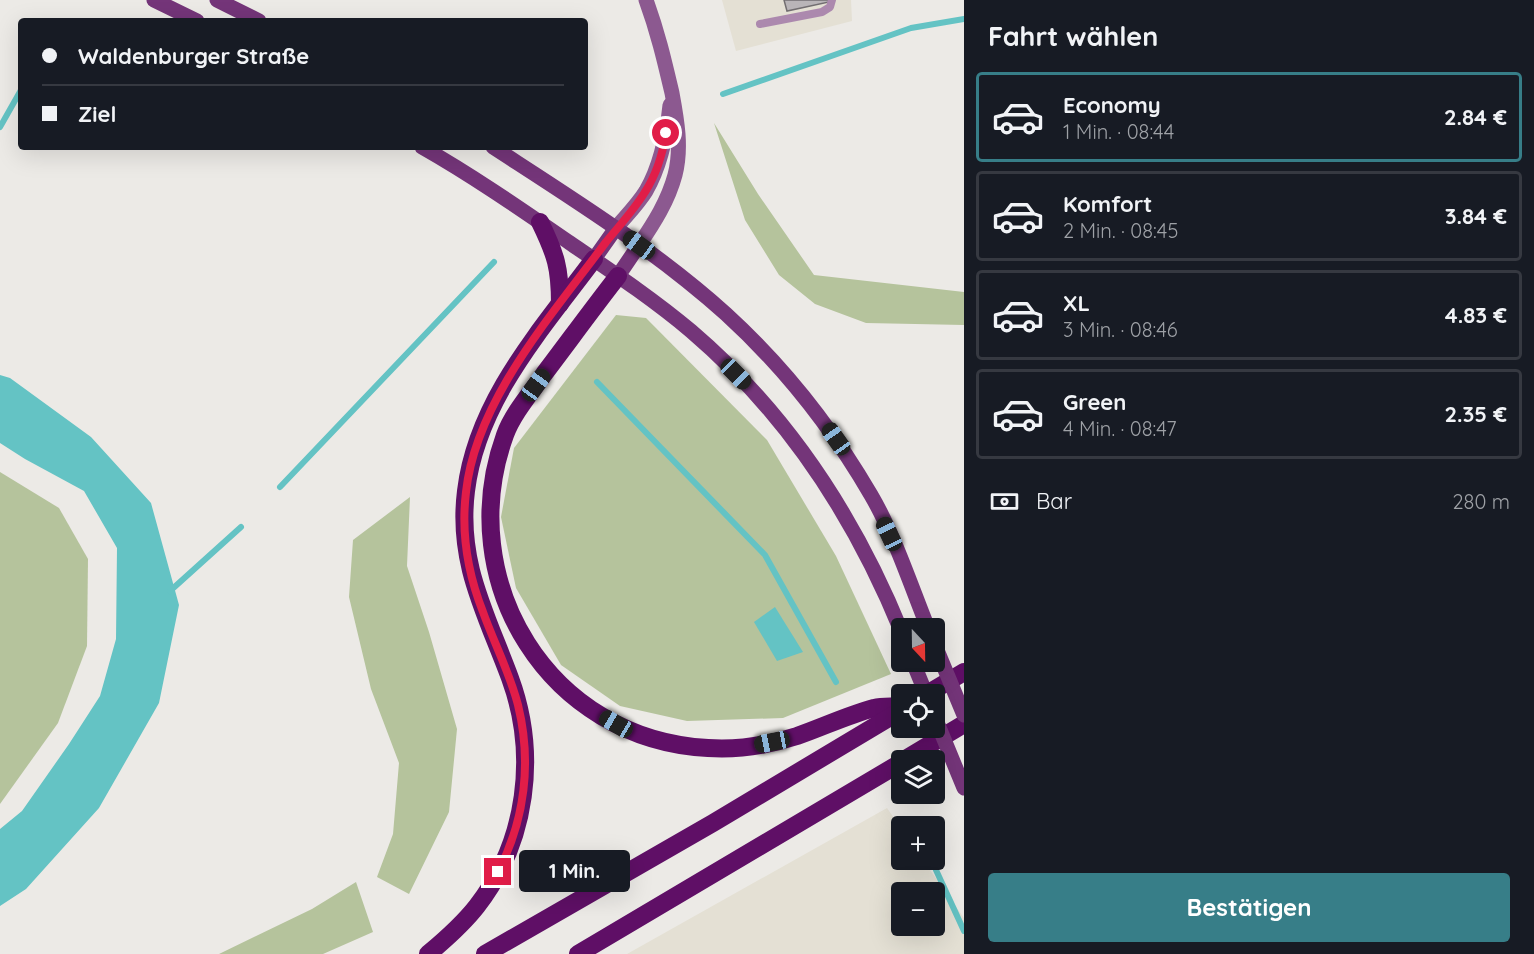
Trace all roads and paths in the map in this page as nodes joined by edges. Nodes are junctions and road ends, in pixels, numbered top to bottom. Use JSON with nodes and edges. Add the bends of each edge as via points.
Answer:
{"nodes":[{"id":1,"x":154,"y":0,"type":"edge"},
{"id":2,"x":217,"y":0,"type":"edge"},
{"id":3,"x":646,"y":0,"type":"edge"},
{"id":4,"x":832,"y":0,"type":"edge"},
{"id":5,"x":191,"y":18,"type":"edge"},
{"id":6,"x":253,"y":18,"type":"edge"},
{"id":7,"x":760,"y":24,"type":"dead end"},
{"id":8,"x":672,"y":93,"type":"junction"},
{"id":9,"x":427,"y":150,"type":"edge"},
{"id":10,"x":498,"y":150,"type":"edge"},
{"id":11,"x":540,"y":222,"type":"junction"},
{"id":12,"x":616,"y":228,"type":"junction"},
{"id":13,"x":639,"y":245,"type":"junction"},
{"id":14,"x":594,"y":259,"type":"junction"},
{"id":15,"x":618,"y":276,"type":"junction"},
{"id":16,"x":560,"y":304,"type":"junction"},
{"id":17,"x":896,"y":618,"type":"edge"},
{"id":18,"x":924,"y":618,"type":"edge"},
{"id":19,"x":945,"y":669,"type":"edge"},
{"id":20,"x":964,"y":672,"type":"edge"},
{"id":21,"x":943,"y":684,"type":"edge"},
{"id":22,"x":891,"y":708,"type":"edge"},
{"id":23,"x":891,"y":715,"type":"edge"},
{"id":24,"x":964,"y":715,"type":"edge"},
{"id":25,"x":964,"y":724,"type":"edge"},
{"id":26,"x":943,"y":738,"type":"edge"},
{"id":27,"x":921,"y":750,"type":"edge"},
{"id":28,"x":891,"y":768,"type":"edge"},
{"id":29,"x":964,"y":788,"type":"edge"},
{"id":30,"x":428,"y":954,"type":"edge"},
{"id":31,"x":485,"y":954,"type":"edge"},
{"id":32,"x":578,"y":954,"type":"edge"}],
"edges":[{"from":1,"to":5,"type":"main road"},
{"from":2,"to":6,"type":"main road"},
{"from":3,"to":8,"type":"street"},
{"from":4,"to":7,"type":"lane","via":[[822,12]]},
{"from":8,"to":12,"type":"street","via":[[664,145],[655,169],[645,192]]},
{"from":8,"to":13,"type":"street","via":[[679,123],[675,174],[664,206]]},
{"from":9,"to":11,"type":"main road"},
{"from":10,"to":12,"type":"main road"},
{"from":11,"to":14,"type":"main road"},
{"from":11,"to":16,"type":"highway","via":[[560,274]]},
{"from":12,"to":13,"type":"main road"},
{"from":12,"to":14,"type":"main road"},
{"from":13,"to":15,"type":"main road"},
{"from":13,"to":18,"type":"main road","via":[[733,321],[794,385],[822,421],[873,497]]},
{"from":14,"to":15,"type":"main road"},
{"from":14,"to":16,"type":"highway"},
{"from":15,"to":17,"type":"main road","via":[[691,332],[744,381],[804,451],[850,522]]},
{"from":15,"to":22,"type":"highway","via":[[523,403],[498,456],[492,482],[491,544],[500,587],[521,635],[553,677],[593,711],[641,735],[687,746],[730,748],[772,742],[875,708]]},
{"from":16,"to":30,"type":"highway","via":[[485,419],[466,492],[469,565],[513,687],[523,731],[525,785],[520,811],[514,836],[492,884],[460,926]]},
{"from":19,"to":24,"type":"main road","bridge":true},
{"from":20,"to":21,"type":"highway"},
{"from":23,"to":31,"type":"highway"},
{"from":25,"to":27,"type":"highway"},
{"from":26,"to":29,"type":"main road","bridge":true},
{"from":28,"to":32,"type":"highway"}]}
